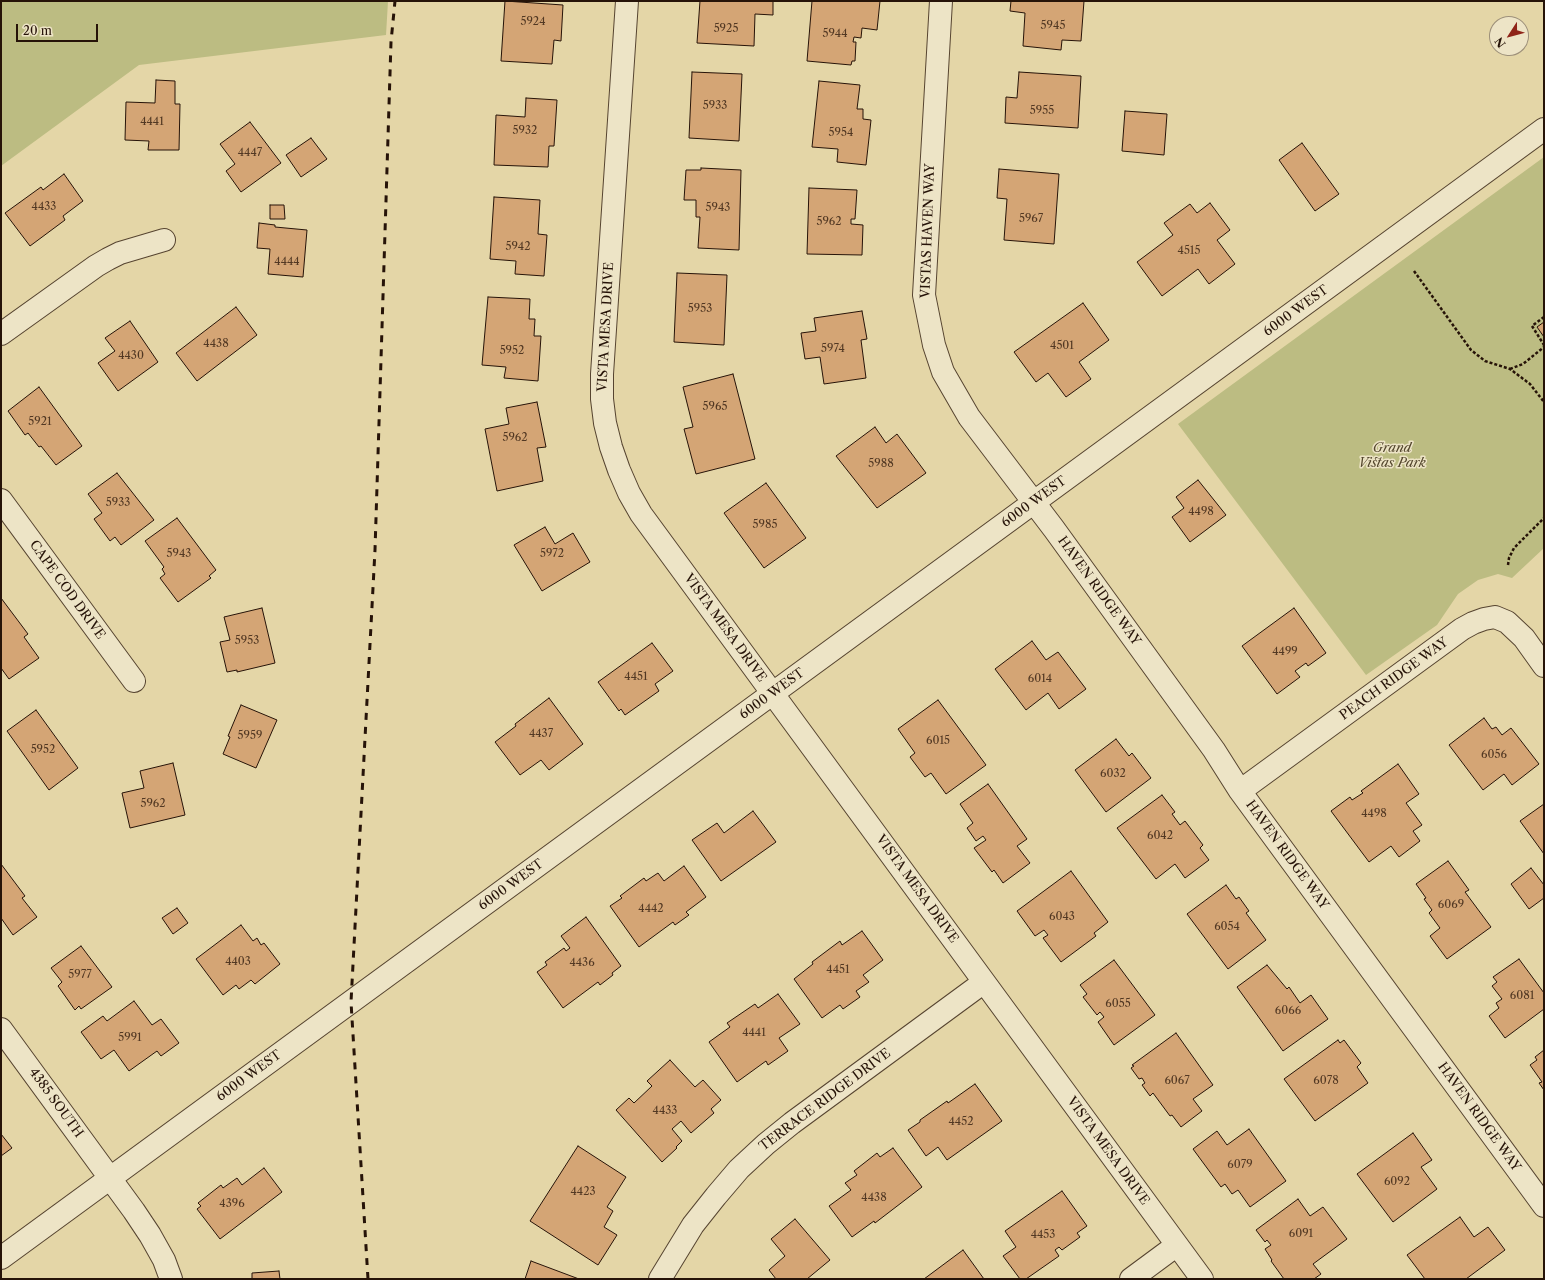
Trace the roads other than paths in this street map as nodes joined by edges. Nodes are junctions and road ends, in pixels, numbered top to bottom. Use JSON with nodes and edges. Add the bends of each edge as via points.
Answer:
{"nodes":[{"id":1,"x":627,"y":1,"type":"edge"},
{"id":2,"x":941,"y":1,"type":"edge"},
{"id":3,"x":1544,"y":129,"type":"edge"},
{"id":4,"x":164,"y":240,"type":"dead end"},
{"id":5,"x":1,"y":334,"type":"edge"},
{"id":6,"x":1,"y":500,"type":"edge"},
{"id":7,"x":1033,"y":503,"type":"junction"},
{"id":8,"x":1544,"y":666,"type":"edge"},
{"id":9,"x":134,"y":681,"type":"dead end"},
{"id":10,"x":773,"y":693,"type":"junction"},
{"id":11,"x":1240,"y":791,"type":"junction"},
{"id":12,"x":984,"y":982,"type":"junction"},
{"id":13,"x":1,"y":1029,"type":"edge"},
{"id":14,"x":110,"y":1178,"type":"junction"},
{"id":15,"x":1544,"y":1206,"type":"edge"},
{"id":16,"x":1177,"y":1245,"type":"junction"},
{"id":17,"x":1,"y":1258,"type":"edge"},
{"id":18,"x":171,"y":1279,"type":"edge"},
{"id":19,"x":660,"y":1279,"type":"edge"},
{"id":20,"x":1131,"y":1279,"type":"edge"},
{"id":21,"x":1202,"y":1279,"type":"edge"}],
"edges":[{"from":1,"to":10,"type":"street","name":"VISTA MESA DRIVE","via":[[602,374],[602,399],[610,447],[618,470],[641,514]]},
{"from":2,"to":7,"type":"street","name":"VISTAS HAVEN WAY","via":[[924,295],[934,345],[946,377],[970,417]]},
{"from":3,"to":7,"type":"street","name":"6000 WEST"},
{"from":4,"to":5,"type":"street","via":[[108,259]]},
{"from":6,"to":9,"type":"street","name":"CAPE COD DRIVE"},
{"from":7,"to":10,"type":"street","name":"6000 WEST"},
{"from":7,"to":11,"type":"street","name":"HAVEN RIDGE WAY","via":[[1210,743]]},
{"from":8,"to":11,"type":"street","name":"PEACH RIDGE WAY","via":[[1524,638],[1506,622],[1495,617],[1472,623]]},
{"from":10,"to":12,"type":"street","name":"VISTA MESA DRIVE"},
{"from":10,"to":14,"type":"street","name":"6000 WEST"},
{"from":11,"to":15,"type":"street","name":"HAVEN RIDGE WAY"},
{"from":12,"to":16,"type":"street","name":"VISTA MESA DRIVE"},
{"from":12,"to":19,"type":"street","name":"TERRACE RIDGE DRIVE","via":[[766,1144],[739,1169],[711,1202],[693,1225]]},
{"from":13,"to":14,"type":"street","name":"4385 SOUTH"},
{"from":14,"to":17,"type":"street","name":"6000 WEST"},
{"from":14,"to":18,"type":"street","name":"4385 SOUTH","via":[[150,1235]]},
{"from":16,"to":20,"type":"street"},
{"from":16,"to":21,"type":"street","name":"VISTA MESA DRIVE"}]}
